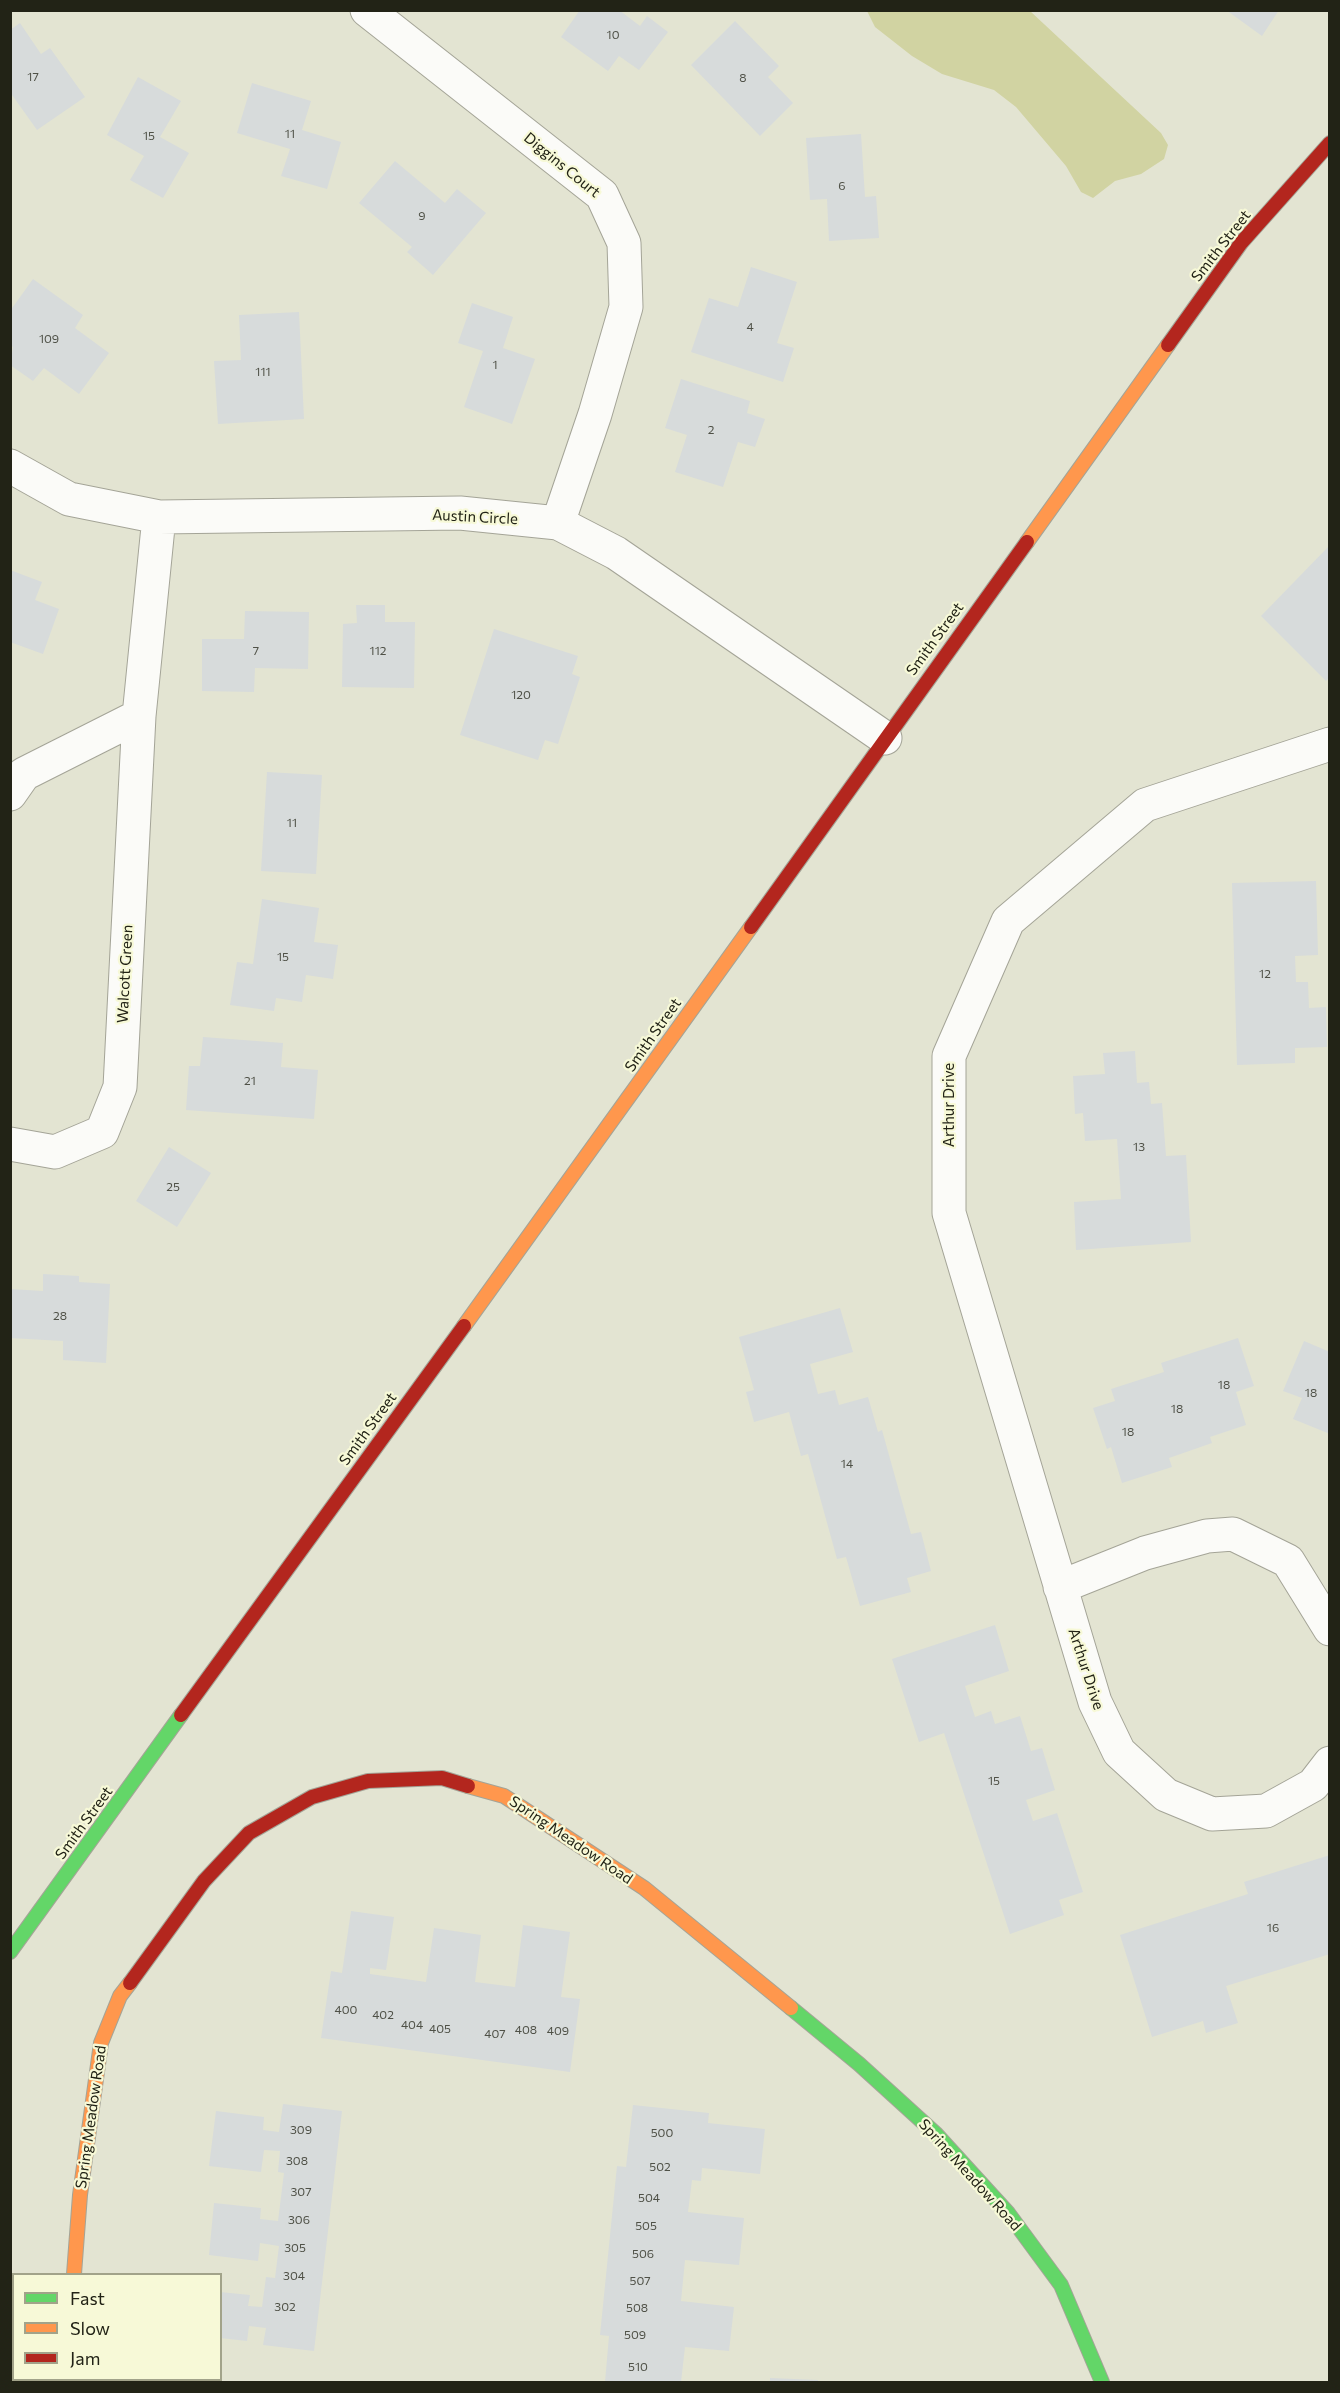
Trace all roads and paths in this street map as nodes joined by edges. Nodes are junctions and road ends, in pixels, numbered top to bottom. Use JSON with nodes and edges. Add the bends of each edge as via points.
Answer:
{"nodes":[{"id":1,"x":367,"y":10,"type":"edge"},
{"id":2,"x":1329,"y":143,"type":"edge"},
{"id":3,"x":10,"y":466,"type":"edge"},
{"id":4,"x":159,"y":517,"type":"junction"},
{"id":5,"x":558,"y":523,"type":"junction"},
{"id":6,"x":139,"y":716,"type":"junction"},
{"id":7,"x":885,"y":738,"type":"junction"},
{"id":8,"x":1329,"y":744,"type":"edge"},
{"id":9,"x":10,"y":794,"type":"edge"},
{"id":10,"x":10,"y":1144,"type":"edge"},
{"id":11,"x":1060,"y":1587,"type":"junction"},
{"id":12,"x":1329,"y":1629,"type":"edge"},
{"id":13,"x":1329,"y":1763,"type":"edge"},
{"id":14,"x":10,"y":1952,"type":"edge"},
{"id":15,"x":74,"y":2273,"type":"edge"},
{"id":16,"x":1102,"y":2382,"type":"edge"}],
"edges":[{"from":1,"to":5,"type":"street","name":"Diggins Court","via":[[602,195],[624,243],[626,307],[596,414]]},
{"from":2,"to":7,"type":"street","name":"Smith Street","via":[[1241,243]]},
{"from":3,"to":4,"type":"street","name":"Austin Circle","via":[[69,499]]},
{"from":4,"to":5,"type":"street","name":"Austin Circle","via":[[460,513]]},
{"from":4,"to":6,"type":"street","name":"Walcott Green"},
{"from":5,"to":7,"type":"street","name":"Austin Circle","via":[[616,553]]},
{"from":6,"to":9,"type":"street","via":[[24,774]]},
{"from":6,"to":10,"type":"street","name":"Walcott Green","via":[[120,1087],[102,1132],[55,1152]]},
{"from":7,"to":14,"type":"street","name":"Smith Street"},
{"from":8,"to":11,"type":"street","name":"Arthur Drive","via":[[1145,805],[1008,921],[949,1056],[948,1213]]},
{"from":11,"to":12,"type":"street","via":[[1145,1553],[1207,1536],[1233,1534],[1288,1562]]},
{"from":11,"to":13,"type":"street","name":"Arthur Drive","via":[[1095,1702],[1119,1752],[1166,1795],[1212,1814],[1266,1811],[1313,1785]]},
{"from":15,"to":16,"type":"street","name":"Spring Meadow Road","via":[[100,2043],[120,1996],[204,1881],[249,1833],[312,1797],[368,1781],[442,1778],[504,1796],[644,1888],[859,2064],[936,2134],[1008,2213],[1060,2285]]}]}
